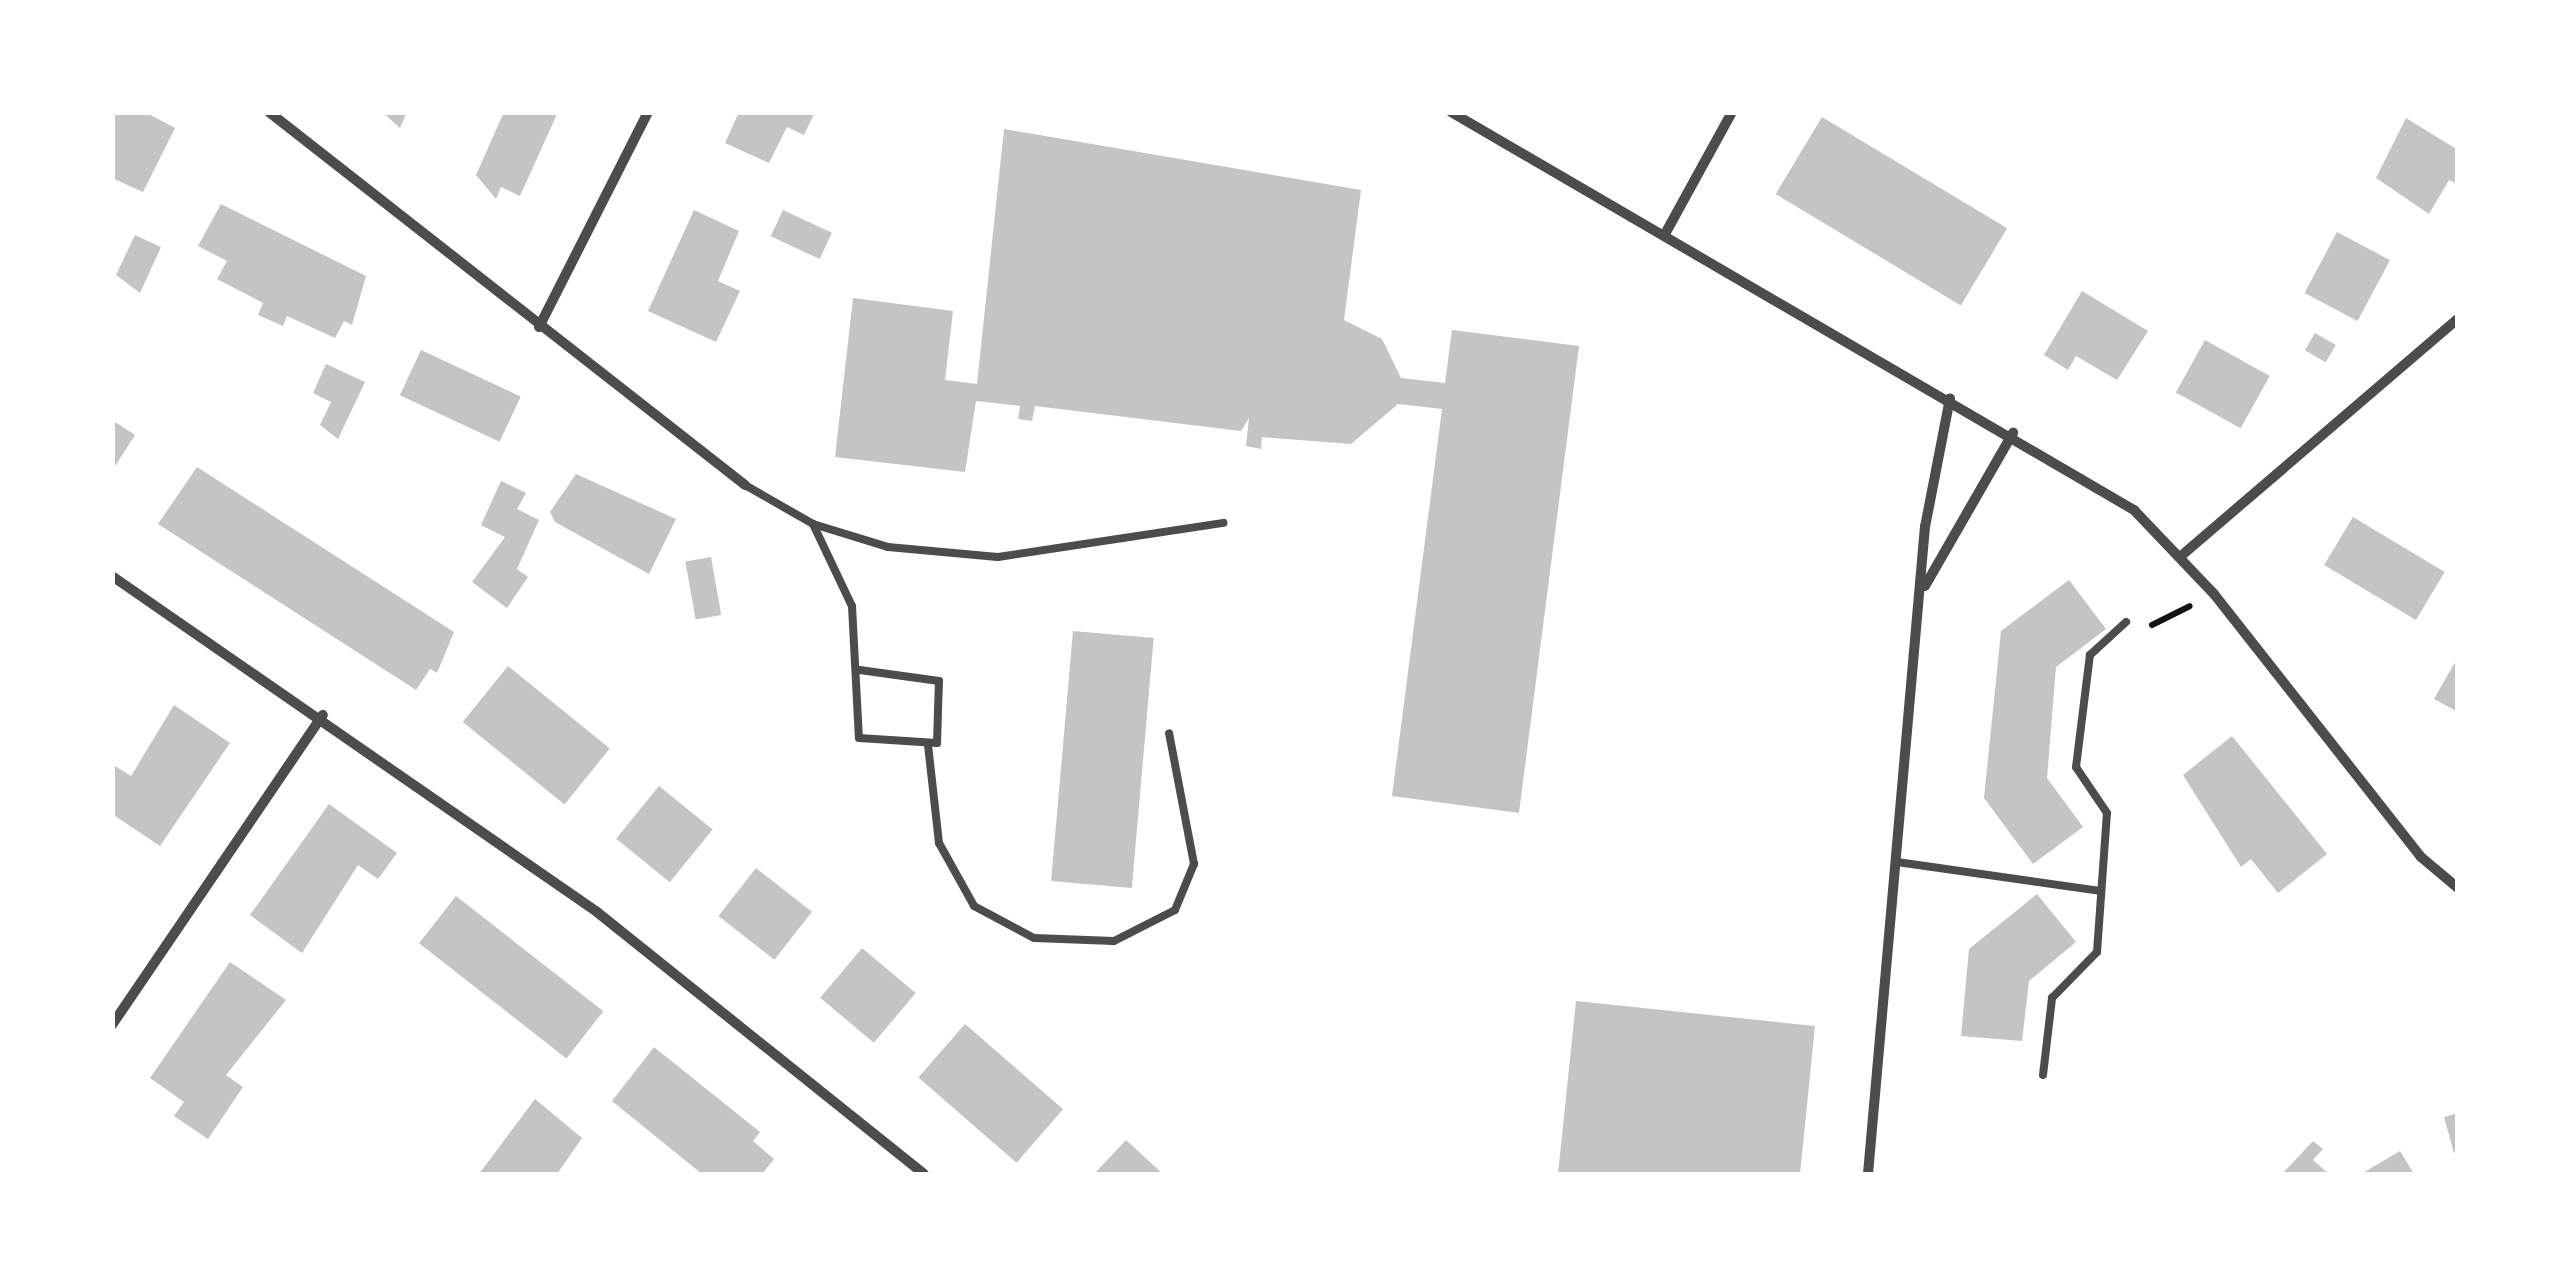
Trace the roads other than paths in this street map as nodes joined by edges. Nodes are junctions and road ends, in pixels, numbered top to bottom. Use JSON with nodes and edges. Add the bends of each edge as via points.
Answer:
{"nodes":[{"id":1,"x":269,"y":112,"type":"edge"},
{"id":2,"x":648,"y":112,"type":"edge"},
{"id":3,"x":1452,"y":112,"type":"edge"},
{"id":4,"x":1732,"y":112,"type":"edge"},
{"id":5,"x":1666,"y":234,"type":"junction"},
{"id":6,"x":2458,"y":320,"type":"edge"},
{"id":7,"x":538,"y":327,"type":"junction"},
{"id":8,"x":1950,"y":398,"type":"junction"},
{"id":9,"x":2013,"y":433,"type":"junction"},
{"id":10,"x":745,"y":486,"type":"joint"},
{"id":11,"x":1223,"y":523,"type":"dead end"},
{"id":12,"x":813,"y":524,"type":"junction"},
{"id":13,"x":2181,"y":556,"type":"junction"},
{"id":14,"x":112,"y":576,"type":"edge"},
{"id":15,"x":1923,"y":591,"type":"junction"},
{"id":16,"x":2126,"y":622,"type":"dead end"},
{"id":17,"x":860,"y":670,"type":"junction"},
{"id":18,"x":323,"y":715,"type":"junction"},
{"id":19,"x":1169,"y":733,"type":"dead end"},
{"id":20,"x":928,"y":745,"type":"junction"},
{"id":21,"x":1898,"y":862,"type":"junction"},
{"id":22,"x":2458,"y":888,"type":"edge"},
{"id":23,"x":2100,"y":891,"type":"junction"},
{"id":24,"x":112,"y":1025,"type":"edge"},
{"id":25,"x":2043,"y":1076,"type":"dead end"},
{"id":26,"x":924,"y":1174,"type":"edge"},
{"id":27,"x":1868,"y":1174,"type":"edge"}],
"edges":[{"from":1,"to":7,"type":"street"},
{"from":2,"to":7,"type":"street"},
{"from":3,"to":5,"type":"street"},
{"from":4,"to":5,"type":"street"},
{"from":5,"to":8,"type":"street"},
{"from":6,"to":13,"type":"street"},
{"from":7,"to":10,"type":"street"},
{"from":8,"to":9,"type":"street"},
{"from":8,"to":15,"type":"street","via":[[1928,493]]},
{"from":9,"to":13,"type":"street","via":[[2103,487]]},
{"from":9,"to":15,"type":"street"},
{"from":10,"to":12,"type":"lane"},
{"from":11,"to":12,"type":"lane","via":[[998,557],[888,547]]},
{"from":12,"to":17,"type":"lane","via":[[852,606]]},
{"from":13,"to":22,"type":"street","via":[[2421,857]]},
{"from":14,"to":18,"type":"street"},
{"from":15,"to":21,"type":"street"},
{"from":16,"to":23,"type":"lane","via":[[2090,655],[2076,767],[2106,813]]},
{"from":17,"to":20,"type":"lane","via":[[859,738]]},
{"from":17,"to":20,"type":"lane","via":[[939,681],[940,735]]},
{"from":18,"to":24,"type":"street"},
{"from":18,"to":26,"type":"street","via":[[597,912]]},
{"from":19,"to":20,"type":"lane","via":[[1194,864],[1175,910],[1114,941],[1034,938],[974,906],[940,843]]},
{"from":21,"to":23,"type":"lane"},
{"from":21,"to":27,"type":"street"},
{"from":23,"to":25,"type":"lane","via":[[2097,952],[2052,998]]}]}
